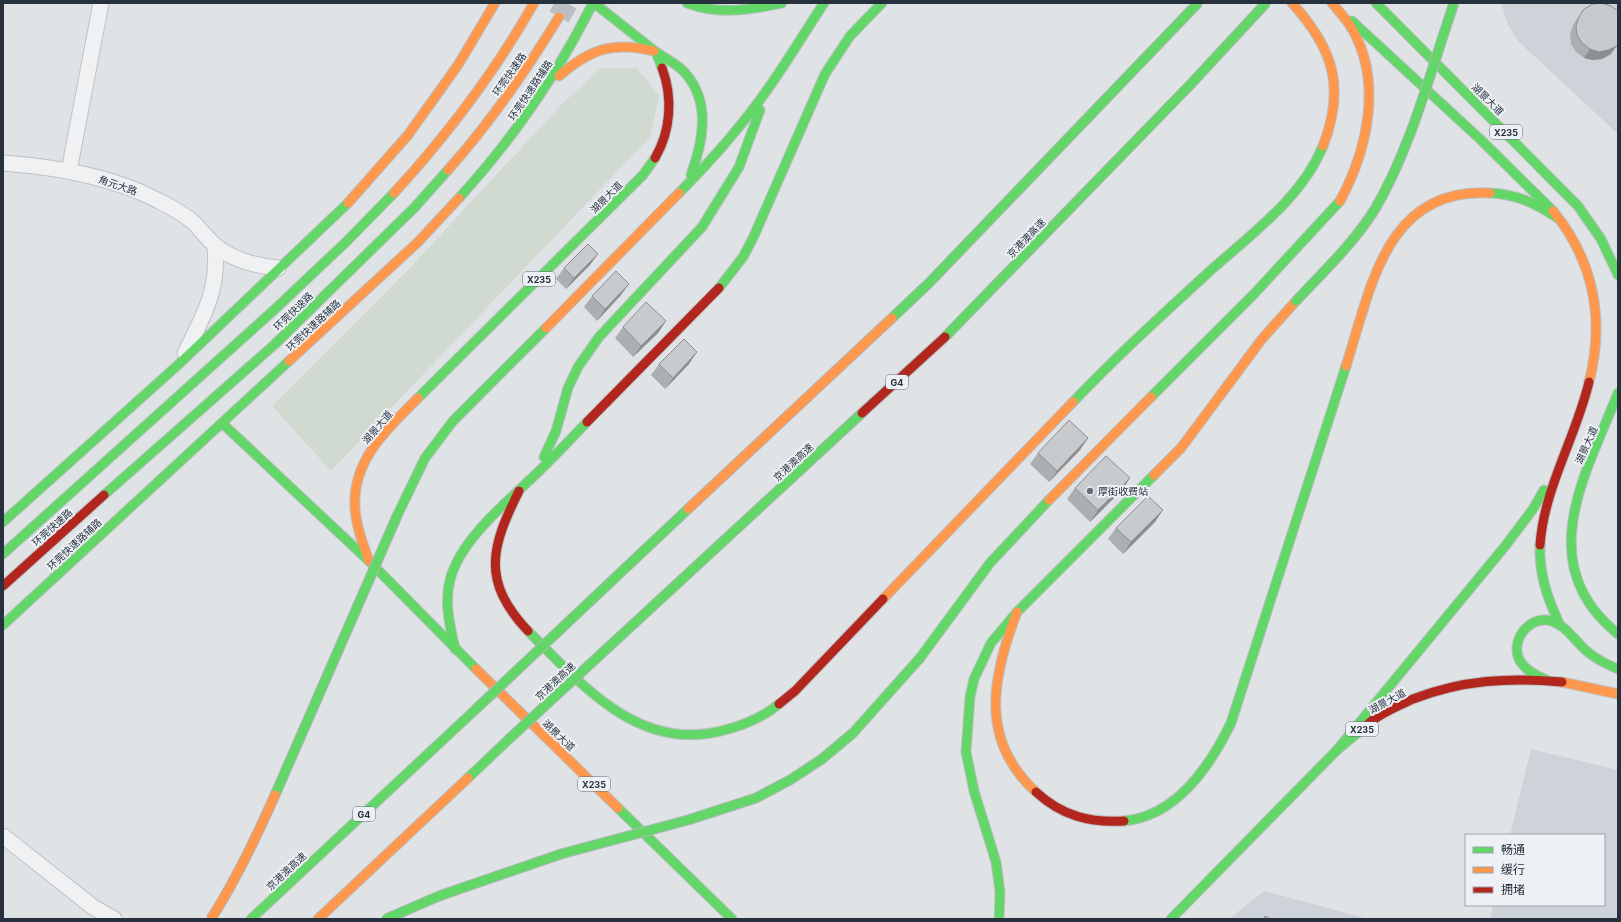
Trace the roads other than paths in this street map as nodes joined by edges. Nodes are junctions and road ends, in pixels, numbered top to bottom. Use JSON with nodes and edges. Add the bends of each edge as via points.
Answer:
{"nodes":[{"id":1,"x":101,"y":3,"type":"edge"},
{"id":2,"x":482,"y":3,"type":"edge"},
{"id":3,"x":494,"y":3,"type":"edge"},
{"id":4,"x":534,"y":3,"type":"edge"},
{"id":5,"x":593,"y":3,"type":"edge"},
{"id":6,"x":687,"y":3,"type":"edge"},
{"id":7,"x":782,"y":3,"type":"edge"},
{"id":8,"x":824,"y":3,"type":"edge"},
{"id":9,"x":882,"y":3,"type":"edge"},
{"id":10,"x":1198,"y":3,"type":"edge"},
{"id":11,"x":1266,"y":3,"type":"edge"},
{"id":12,"x":1292,"y":3,"type":"edge"},
{"id":13,"x":1376,"y":3,"type":"edge"},
{"id":14,"x":1454,"y":3,"type":"edge"},
{"id":15,"x":1334,"y":4,"type":"edge"},
{"id":16,"x":559,"y":17,"type":"tunnel mouth"},
{"id":17,"x":481,"y":26,"type":"junction"},
{"id":18,"x":656,"y":52,"type":"junction"},
{"id":19,"x":550,"y":83,"type":"junction"},
{"id":20,"x":767,"y":90,"type":"junction"},
{"id":21,"x":3,"y":163,"type":"edge"},
{"id":22,"x":69,"y":171,"type":"junction"},
{"id":23,"x":686,"y":186,"type":"junction"},
{"id":24,"x":1559,"y":219,"type":"junction"},
{"id":25,"x":215,"y":246,"type":"junction"},
{"id":26,"x":278,"y":268,"type":"junction"},
{"id":27,"x":1618,"y":275,"type":"edge"},
{"id":28,"x":179,"y":364,"type":"junction"},
{"id":29,"x":1618,"y":393,"type":"edge"},
{"id":30,"x":222,"y":423,"type":"junction"},
{"id":31,"x":1564,"y":456,"type":"junction"},
{"id":32,"x":532,"y":478,"type":"junction"},
{"id":33,"x":519,"y":491,"type":"junction"},
{"id":34,"x":3,"y":522,"type":"edge"},
{"id":35,"x":3,"y":554,"type":"edge"},
{"id":36,"x":369,"y":561,"type":"junction"},
{"id":37,"x":3,"y":586,"type":"edge"},
{"id":38,"x":1017,"y":612,"type":"junction"},
{"id":39,"x":1559,"y":623,"type":"junction"},
{"id":40,"x":3,"y":625,"type":"edge"},
{"id":41,"x":1618,"y":634,"type":"edge"},
{"id":42,"x":455,"y":650,"type":"junction"},
{"id":43,"x":1618,"y":669,"type":"edge"},
{"id":44,"x":1548,"y":680,"type":"junction"},
{"id":45,"x":1618,"y":694,"type":"edge"},
{"id":46,"x":1336,"y":750,"type":"junction"},
{"id":47,"x":3,"y":836,"type":"edge"},
{"id":48,"x":114,"y":919,"type":"edge"},
{"id":49,"x":211,"y":919,"type":"edge"},
{"id":50,"x":251,"y":919,"type":"edge"},
{"id":51,"x":318,"y":919,"type":"edge"},
{"id":52,"x":386,"y":919,"type":"edge"},
{"id":53,"x":732,"y":919,"type":"edge"},
{"id":54,"x":999,"y":919,"type":"edge"},
{"id":55,"x":1171,"y":919,"type":"edge"}],
"edges":[{"from":1,"to":22,"type":"street"},
{"from":2,"to":17,"type":"main road"},
{"from":3,"to":17,"type":"main road"},
{"from":4,"to":35,"type":"main road","name":"环莞快速路","via":[[494,69],[436,146],[402,184],[305,281],[141,432]]},
{"from":5,"to":18,"type":"main road"},
{"from":5,"to":19,"type":"main road","name":"环莞快速路辅路","via":[[577,37]]},
{"from":6,"to":7,"type":"main road","via":[[713,10],[750,10]]},
{"from":8,"to":20,"type":"main road"},
{"from":9,"to":32,"type":"main road","via":[[856,28],[835,55],[753,238],[732,273]]},
{"from":10,"to":50,"type":"main road","name":"京港澳高速","number":"G4","bridge":true,"via":[[929,283]]},
{"from":11,"to":51,"type":"main road","name":"京港澳高速","number":"G4","bridge":true,"via":[[949,333]]},
{"from":12,"to":33,"type":"main road","via":[[1322,42],[1331,68],[1334,95],[1327,138],[1304,180],[1273,213],[1115,358],[795,691],[762,717],[722,732],[701,735],[679,734],[658,731],[638,724],[602,701],[526,629],[511,613],[502,596],[496,577],[497,540]]},
{"from":13,"to":27,"type":"main road","name":"湖景大道","number":"X235","via":[[1578,206],[1596,228]]},
{"from":14,"to":38,"type":"main road","bridge":true,"via":[[1416,116],[1389,182],[1374,210],[1352,240],[1262,339],[1181,448]]},
{"from":15,"to":24,"type":"main road","via":[[1447,107],[1527,184]]},
{"from":15,"to":52,"type":"main road","bridge":true,"via":[[1350,24],[1359,43],[1368,90],[1363,146],[1348,188],[1336,206],[1276,271],[1073,474],[1000,552],[910,672],[853,733],[822,759],[756,798],[688,820],[533,863],[439,896]]},
{"from":16,"to":37,"type":"main road","name":"环莞快速路","via":[[488,121],[414,208],[274,345]]},
{"from":17,"to":26,"type":"main road","via":[[458,65],[408,134],[351,200]]},
{"from":18,"to":19,"type":"main road","via":[[629,46],[596,51],[581,58]]},
{"from":18,"to":23,"type":"main road","via":[[686,74],[698,93],[704,129],[700,154]]},
{"from":18,"to":36,"type":"main road","name":"湖景大道","number":"X235","via":[[669,94],[666,135],[643,176],[383,433],[371,450],[358,478],[353,500],[359,533]]},
{"from":19,"to":30,"type":"main road","name":"环莞快速路辅路","via":[[500,152],[433,226]]},
{"from":20,"to":23,"type":"main road"},
{"from":20,"to":32,"type":"main road","via":[[739,167],[702,227],[599,337],[578,367],[568,388],[556,431]]},
{"from":21,"to":22,"type":"street","name":"角元大路"},
{"from":22,"to":25,"type":"street","name":"角元大路","via":[[119,184],[160,201],[194,223]]},
{"from":23,"to":49,"type":"main road","bridge":true,"via":[[453,421],[425,458],[397,516],[254,843]]},
{"from":24,"to":31,"type":"main road","via":[[1586,264],[1596,316],[1591,375],[1578,423]]},
{"from":24,"to":38,"type":"main road","via":[[1540,206],[1518,197],[1470,193],[1447,197],[1427,205],[1414,213],[1393,236],[1362,312],[1231,723],[1223,742],[1197,780],[1163,809],[1138,818],[1092,822],[1050,805],[1022,780],[1002,746],[995,705],[1000,663]]},
{"from":25,"to":26,"type":"street","name":"角元大路","via":[[244,262]]},
{"from":25,"to":28,"type":"street","via":[[217,265],[211,296]]},
{"from":26,"to":28,"type":"main road"},
{"from":28,"to":34,"type":"main road"},
{"from":29,"to":41,"type":"main road","name":"湖景大道","via":[[1582,480],[1573,511],[1570,539],[1577,579],[1586,598],[1597,615]]},
{"from":30,"to":36,"type":"main road"},
{"from":30,"to":40,"type":"main road","name":"环莞快速路辅路"},
{"from":31,"to":39,"type":"main road","via":[[1548,501],[1540,544],[1544,591]]},
{"from":31,"to":46,"type":"main road","via":[[1533,509],[1506,545]]},
{"from":32,"to":33,"type":"main road"},
{"from":33,"to":42,"type":"main road","via":[[477,535],[454,567],[448,584],[446,602]]},
{"from":36,"to":42,"type":"main road","name":"湖景大道","number":"X235"},
{"from":38,"to":54,"type":"main road","via":[[991,643],[974,679],[966,734],[966,752],[974,792],[999,876]]},
{"from":39,"to":43,"type":"main road","via":[[1582,649]]},
{"from":39,"to":44,"type":"main road","via":[[1546,620],[1532,623],[1524,630],[1519,641],[1517,652],[1527,669],[1537,677]]},
{"from":42,"to":53,"type":"main road","name":"湖景大道","number":"X235"},
{"from":44,"to":45,"type":"main road","name":"湖景大道","number":"X235"},
{"from":44,"to":46,"type":"main road","name":"湖景大道","number":"X235","via":[[1498,679],[1465,683],[1431,692],[1399,705],[1370,722]]},
{"from":46,"to":55,"type":"main road","name":"湖景大道","number":"X235"},
{"from":47,"to":48,"type":"street","via":[[93,907]]}]}
